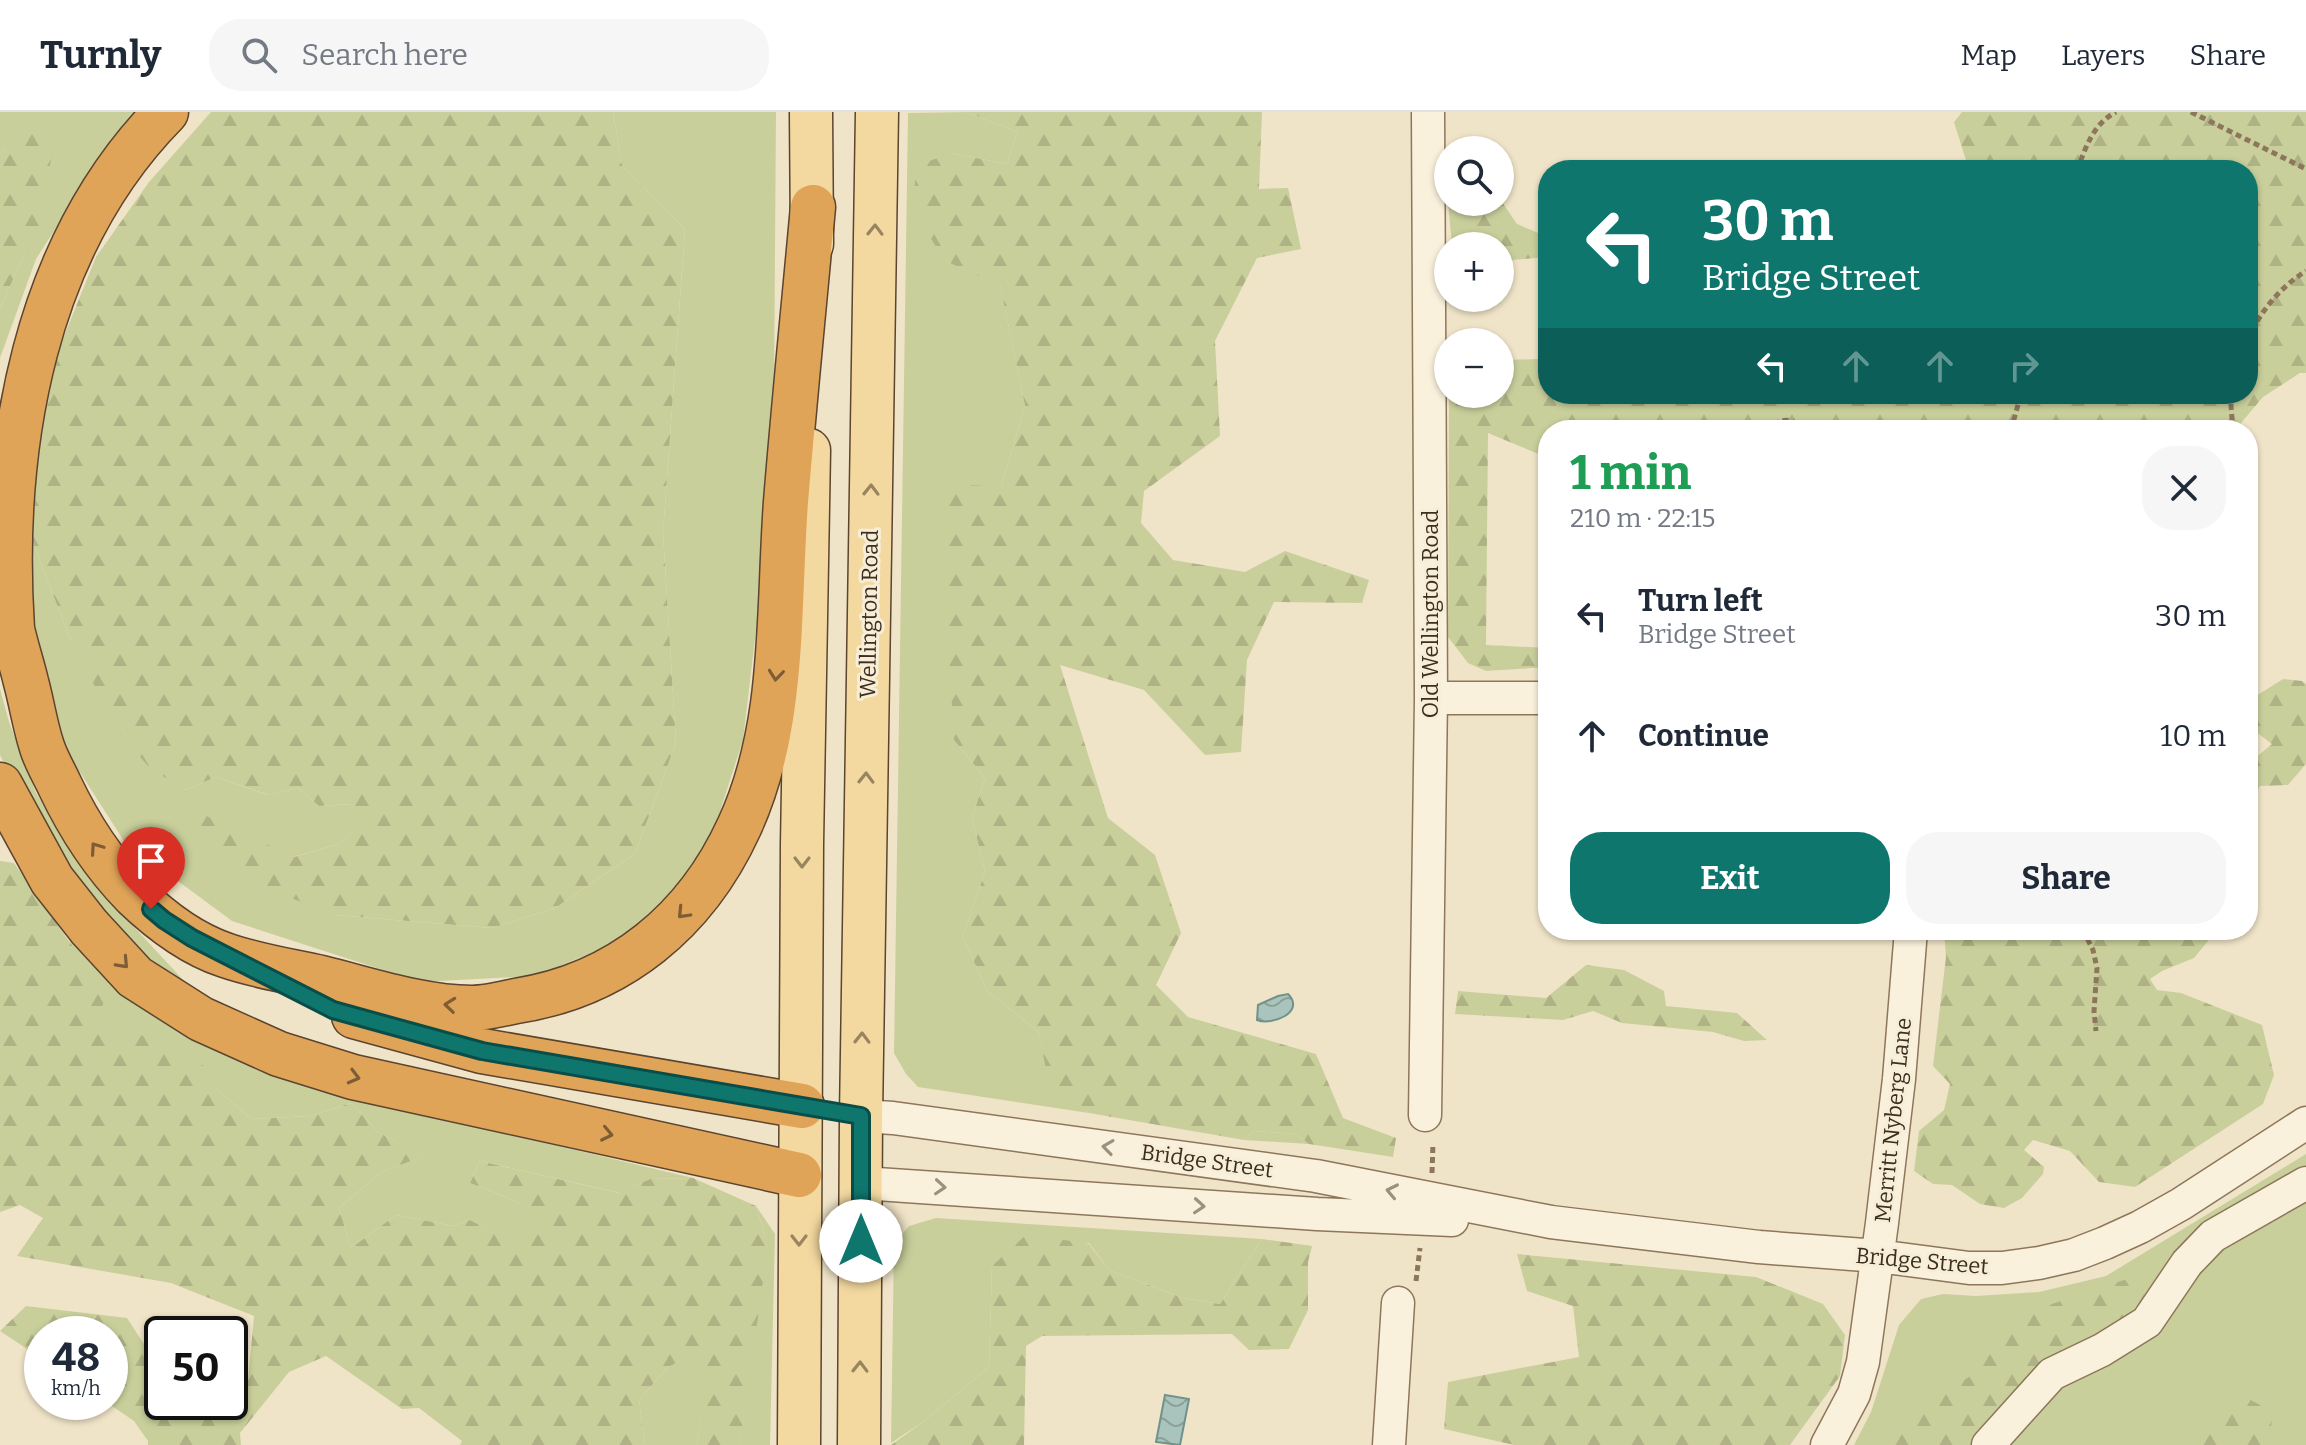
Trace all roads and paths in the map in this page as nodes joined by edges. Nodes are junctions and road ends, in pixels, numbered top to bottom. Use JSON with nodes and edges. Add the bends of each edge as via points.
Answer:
{"nodes":[{"id":1,"x":166,"y":112,"type":"edge"},
{"id":2,"x":811,"y":112,"type":"edge"},
{"id":3,"x":877,"y":112,"type":"edge"},
{"id":4,"x":1428,"y":112,"type":"edge"},
{"id":5,"x":2116,"y":112,"type":"edge"},
{"id":6,"x":2191,"y":112,"type":"edge"},
{"id":7,"x":2081,"y":160,"type":"edge"},
{"id":8,"x":2306,"y":169,"type":"edge"},
{"id":9,"x":813,"y":207,"type":"junction"},
{"id":10,"x":2306,"y":271,"type":"edge"},
{"id":11,"x":2258,"y":318,"type":"edge"},
{"id":12,"x":1431,"y":698,"type":"junction"},
{"id":13,"x":1538,"y":698,"type":"edge"},
{"id":14,"x":0,"y":785,"type":"edge"},
{"id":15,"x":1910,"y":940,"type":"edge"},
{"id":16,"x":2088,"y":940,"type":"edge"},
{"id":17,"x":223,"y":955,"type":"junction"},
{"id":18,"x":2096,"y":1031,"type":"dead end"},
{"id":19,"x":802,"y":1106,"type":"junction"},
{"id":20,"x":1425,"y":1115,"type":"dead end"},
{"id":21,"x":861,"y":1116,"type":"junction"},
{"id":22,"x":2306,"y":1123,"type":"edge"},
{"id":23,"x":799,"y":1175,"type":"junction"},
{"id":24,"x":862,"y":1183,"type":"junction"},
{"id":25,"x":2306,"y":1183,"type":"edge"},
{"id":26,"x":1551,"y":1222,"type":"junction"},
{"id":27,"x":1421,"y":1242,"type":"dead end"},
{"id":28,"x":1878,"y":1256,"type":"junction"},
{"id":29,"x":1398,"y":1303,"type":"joint"},
{"id":30,"x":799,"y":1445,"type":"edge"},
{"id":31,"x":859,"y":1445,"type":"edge"},
{"id":32,"x":1389,"y":1445,"type":"edge"},
{"id":33,"x":1827,"y":1445,"type":"edge"},
{"id":34,"x":1988,"y":1445,"type":"edge"}],
"edges":[{"from":17,"to":1,"type":"highway","one_way":true,"via":[[137,898],[70,808],[43,751],[12,630],[4,567],[6,441],[36,319],[92,205]]},
{"from":2,"to":9,"type":"main road"},
{"from":21,"to":3,"type":"main road","name":"Wellington Road","one_way":true},
{"from":4,"to":12,"type":"street","name":"Old Wellington Road"},
{"from":5,"to":7,"type":"path","via":[[2094,130]]},
{"from":6,"to":8,"type":"path"},
{"from":9,"to":17,"type":"highway","one_way":true,"via":[[771,717],[756,785],[702,892],[662,934],[610,971],[534,999],[473,1008],[409,1001]]},
{"from":9,"to":19,"type":"main road","one_way":true},
{"from":10,"to":11,"type":"path","via":[[2280,291]]},
{"from":12,"to":13,"type":"street"},
{"from":12,"to":20,"type":"street","name":"Old Wellington Road"},
{"from":14,"to":23,"type":"highway","one_way":true,"via":[[52,880],[89,927],[135,977],[201,1019],[279,1054],[353,1077]]},
{"from":15,"to":28,"type":"street","name":"Merritt Nyberg Lane"},
{"from":16,"to":18,"type":"path","via":[[2097,968]]},
{"from":17,"to":19,"type":"highway","via":[[333,1010],[482,1051]]},
{"from":19,"to":21,"type":"main road","name":"Bridge Street"},
{"from":19,"to":23,"type":"main road"},
{"from":21,"to":24,"type":"main road"},
{"from":26,"to":21,"type":"street","name":"Bridge Street","one_way":true,"via":[[1316,1176]]},
{"from":22,"to":28,"type":"street","name":"Bridge Street","via":[[2140,1227],[2074,1255],[2002,1268]]},
{"from":23,"to":24,"type":"main road","name":"Bridge Street"},
{"from":23,"to":30,"type":"main road","one_way":true},
{"from":24,"to":26,"type":"street","name":"Bridge Street","one_way":true,"via":[[1317,1214]]},
{"from":31,"to":24,"type":"main road","one_way":true},
{"from":25,"to":34,"type":"street","via":[[2213,1236],[2187,1263],[2147,1322],[2052,1374]]},
{"from":26,"to":28,"type":"street","name":"Bridge Street"},
{"from":27,"to":29,"type":"path","via":[[1416,1286]]},
{"from":28,"to":33,"type":"street","name":"Merritt Nyberg Lane","via":[[1863,1362],[1854,1394]]},
{"from":29,"to":32,"type":"street"}]}
